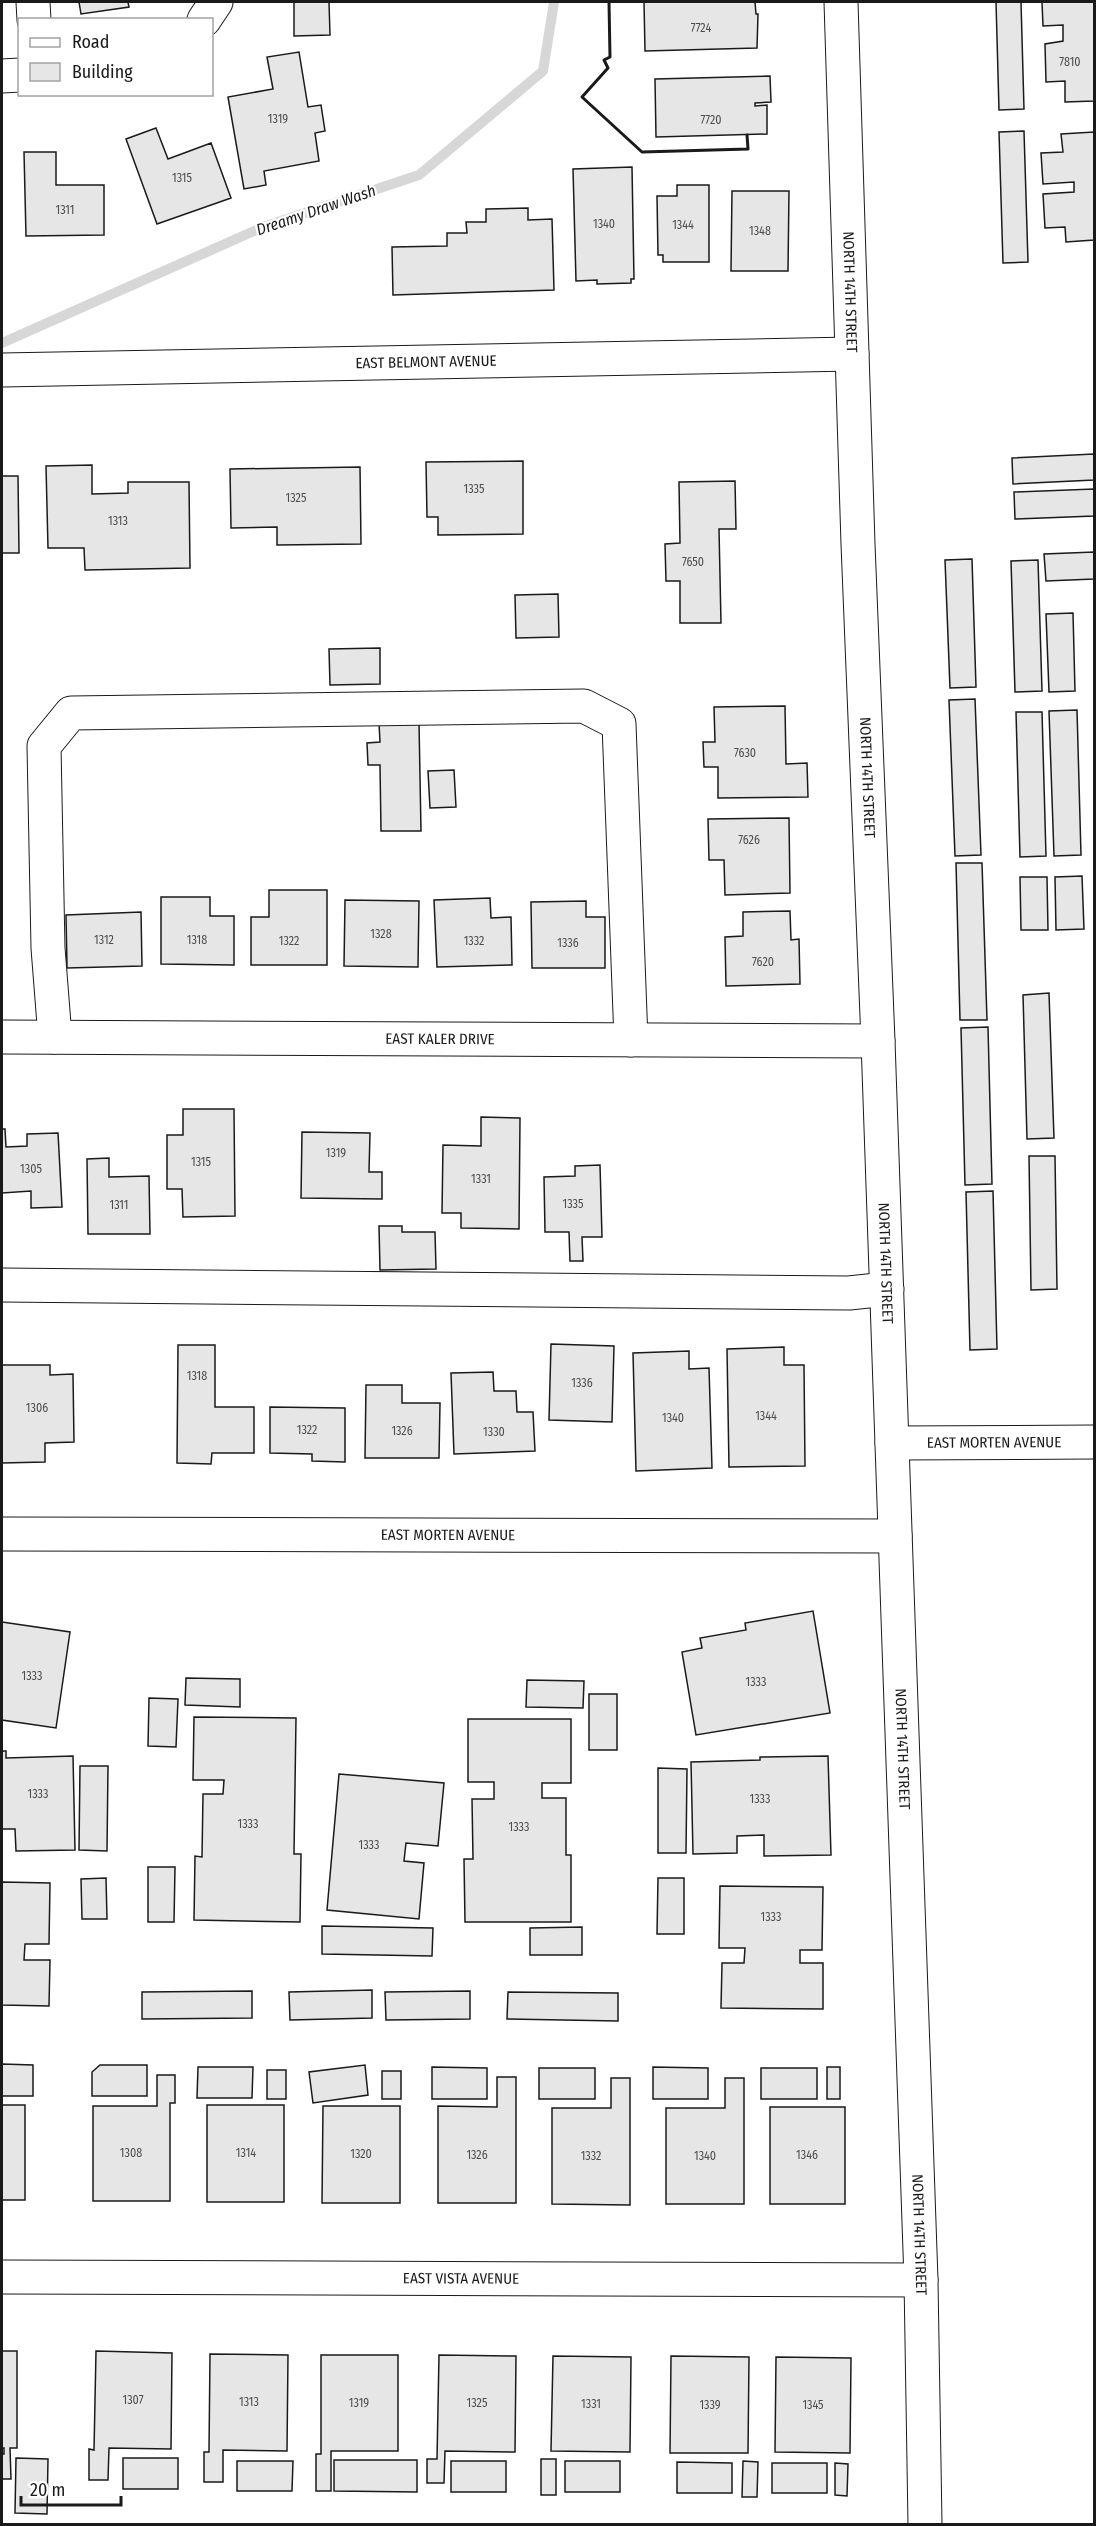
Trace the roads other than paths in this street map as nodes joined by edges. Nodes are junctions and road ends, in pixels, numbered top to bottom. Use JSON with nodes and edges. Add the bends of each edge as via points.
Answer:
{"nodes":[{"id":1,"x":33,"y":2,"type":"edge"},
{"id":2,"x":216,"y":2,"type":"edge"},
{"id":3,"x":841,"y":2,"type":"edge"},
{"id":4,"x":34,"y":18,"type":"edge"},
{"id":5,"x":205,"y":18,"type":"edge"},
{"id":6,"x":18,"y":75,"type":"edge"},
{"id":7,"x":2,"y":76,"type":"edge"},
{"id":8,"x":852,"y":354,"type":"junction"},
{"id":9,"x":2,"y":370,"type":"edge"},
{"id":10,"x":2,"y":1037,"type":"edge"},
{"id":11,"x":55,"y":1037,"type":"junction"},
{"id":12,"x":631,"y":1040,"type":"junction"},
{"id":13,"x":878,"y":1041,"type":"junction"},
{"id":14,"x":2,"y":1285,"type":"edge"},
{"id":15,"x":887,"y":1289,"type":"junction"},
{"id":16,"x":1095,"y":1442,"type":"edge"},
{"id":17,"x":892,"y":1443,"type":"junction"},
{"id":18,"x":2,"y":1534,"type":"edge"},
{"id":19,"x":895,"y":1536,"type":"junction"},
{"id":20,"x":2,"y":2277,"type":"edge"},
{"id":21,"x":921,"y":2280,"type":"junction"},
{"id":22,"x":925,"y":2524,"type":"edge"}],
"edges":[{"from":1,"to":4,"type":"street"},
{"from":2,"to":5,"type":"street"},
{"from":3,"to":8,"type":"street","name":"NORTH 14TH STREET"},
{"from":6,"to":7,"type":"street"},
{"from":8,"to":9,"type":"street","name":"EAST BELMONT AVENUE"},
{"from":8,"to":13,"type":"street","name":"NORTH 14TH STREET"},
{"from":10,"to":11,"type":"street","name":"EAST KALER DRIVE"},
{"from":11,"to":12,"type":"street","name":"EAST KALER DRIVE"},
{"from":11,"to":12,"type":"street","via":[[48,948],[44,746],[71,713],[584,706],[619,724]]},
{"from":12,"to":13,"type":"street","name":"EAST KALER DRIVE"},
{"from":13,"to":15,"type":"street","name":"NORTH 14TH STREET"},
{"from":14,"to":15,"type":"street","via":[[849,1293]]},
{"from":15,"to":17,"type":"street","name":"NORTH 14TH STREET"},
{"from":16,"to":17,"type":"street","name":"EAST MORTEN AVENUE"},
{"from":17,"to":19,"type":"street","name":"NORTH 14TH STREET"},
{"from":18,"to":19,"type":"street","name":"EAST MORTEN AVENUE"},
{"from":19,"to":21,"type":"street","name":"NORTH 14TH STREET"},
{"from":20,"to":21,"type":"street","name":"EAST VISTA AVENUE"},
{"from":21,"to":22,"type":"street","name":"NORTH 14TH STREET"}]}
